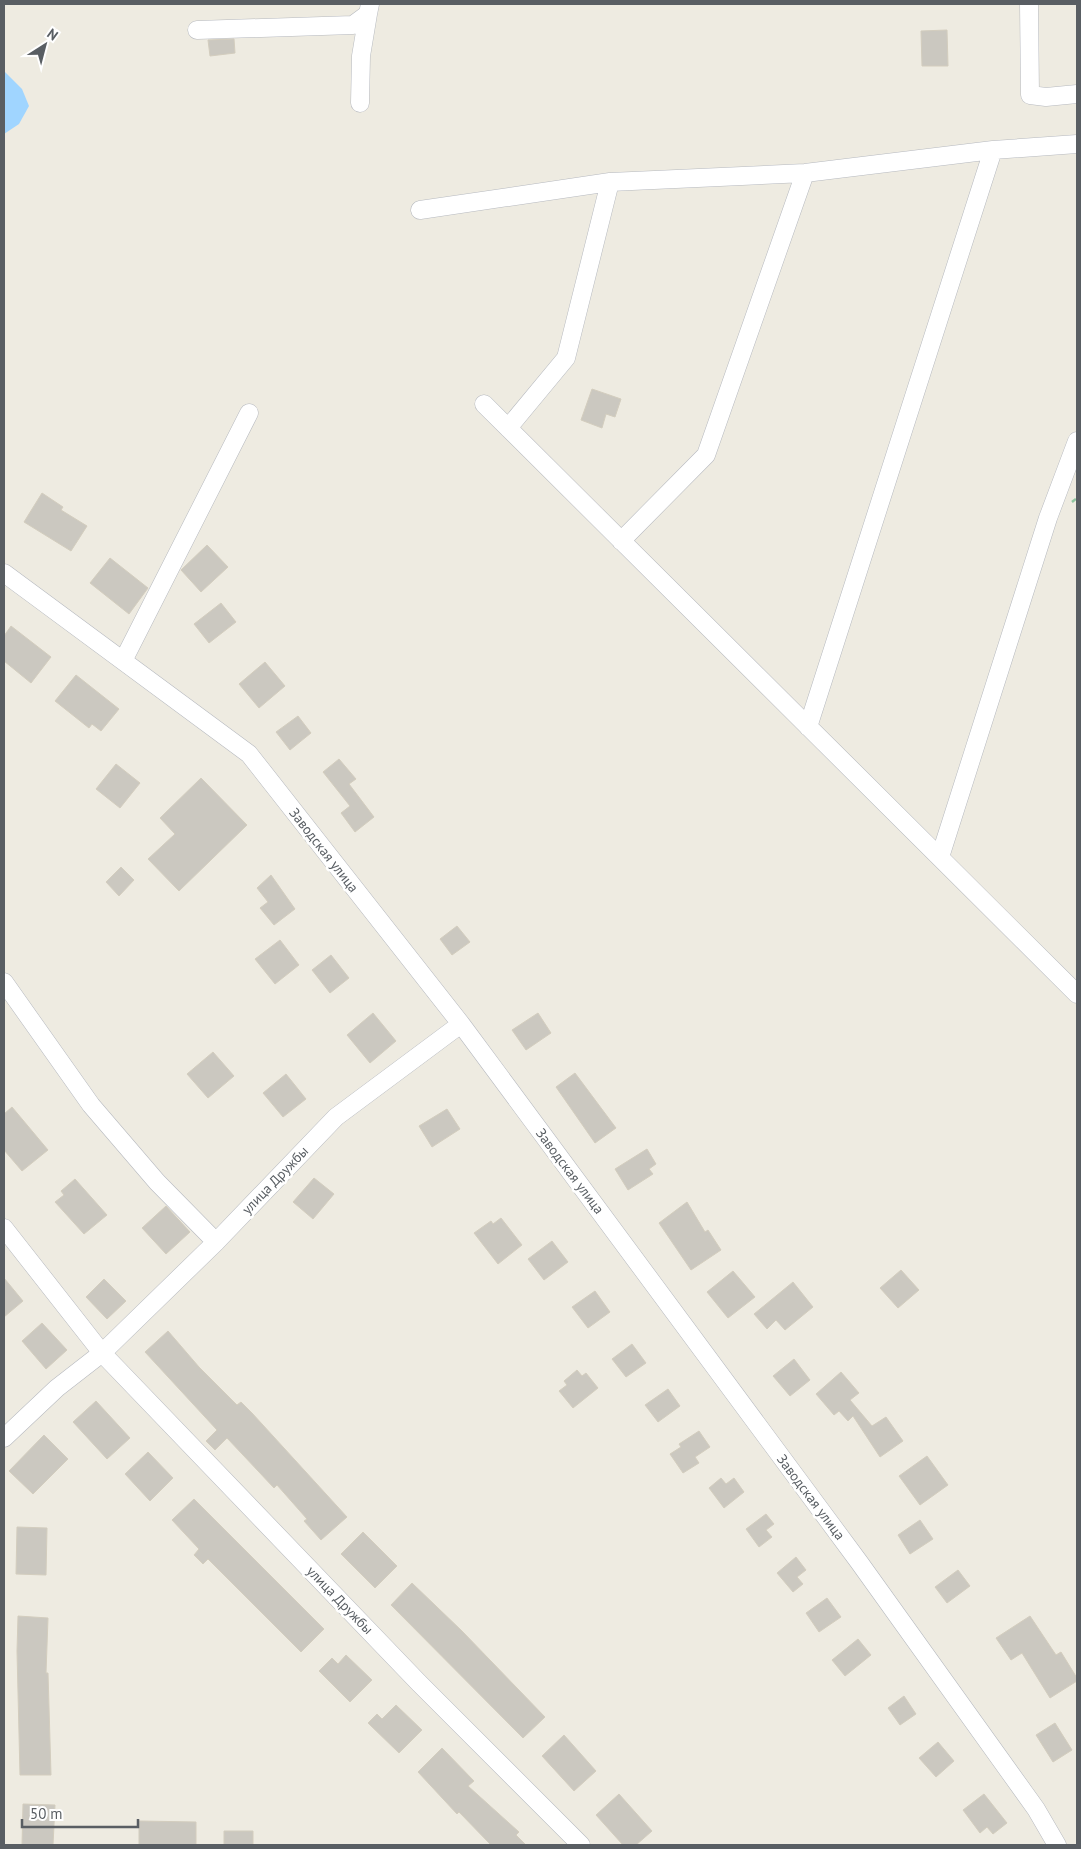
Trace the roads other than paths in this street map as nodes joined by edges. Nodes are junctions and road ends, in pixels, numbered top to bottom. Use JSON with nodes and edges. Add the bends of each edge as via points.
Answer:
{"nodes":[{"id":1,"x":1029,"y":4,"type":"edge"},
{"id":2,"x":369,"y":9,"type":"edge"},
{"id":3,"x":198,"y":30,"type":"dead end"},
{"id":4,"x":1077,"y":94,"type":"edge"},
{"id":5,"x":360,"y":103,"type":"dead end"},
{"id":6,"x":1077,"y":144,"type":"edge"},
{"id":7,"x":993,"y":150,"type":"junction"},
{"id":8,"x":805,"y":173,"type":"junction"},
{"id":9,"x":610,"y":182,"type":"junction"},
{"id":10,"x":420,"y":210,"type":"dead end"},
{"id":11,"x":484,"y":404,"type":"dead end"},
{"id":12,"x":249,"y":413,"type":"dead end"},
{"id":13,"x":508,"y":428,"type":"junction"},
{"id":14,"x":1077,"y":441,"type":"edge"},
{"id":15,"x":621,"y":540,"type":"junction"},
{"id":16,"x":4,"y":573,"type":"edge"},
{"id":17,"x":123,"y":661,"type":"junction"},
{"id":18,"x":808,"y":727,"type":"junction"},
{"id":19,"x":940,"y":857,"type":"junction"},
{"id":20,"x":4,"y":982,"type":"edge"},
{"id":21,"x":1077,"y":994,"type":"edge"},
{"id":22,"x":461,"y":1024,"type":"junction"},
{"id":23,"x":4,"y":1228,"type":"edge"},
{"id":24,"x":216,"y":1242,"type":"junction"},
{"id":25,"x":102,"y":1353,"type":"junction"},
{"id":26,"x":4,"y":1438,"type":"edge"},
{"id":27,"x":581,"y":1845,"type":"edge"},
{"id":28,"x":1057,"y":1845,"type":"edge"}],
"edges":[{"from":1,"to":4,"type":"street","via":[[1030,95]]},
{"from":2,"to":3,"type":"street","via":[[353,25]]},
{"from":2,"to":5,"type":"street","via":[[361,56]]},
{"from":6,"to":7,"type":"street"},
{"from":7,"to":8,"type":"street"},
{"from":7,"to":18,"type":"street"},
{"from":8,"to":9,"type":"street"},
{"from":8,"to":15,"type":"street","via":[[706,455]]},
{"from":9,"to":10,"type":"street"},
{"from":9,"to":13,"type":"street","via":[[566,358]]},
{"from":11,"to":13,"type":"street"},
{"from":12,"to":17,"type":"street"},
{"from":13,"to":15,"type":"street"},
{"from":14,"to":19,"type":"street","via":[[1048,518]]},
{"from":15,"to":18,"type":"street"},
{"from":16,"to":17,"type":"street","name":"Заводская улица"},
{"from":17,"to":22,"type":"street","name":"Заводская улица","via":[[249,754]]},
{"from":18,"to":19,"type":"street"},
{"from":19,"to":21,"type":"street"},
{"from":20,"to":24,"type":"street","via":[[92,1105],[157,1182]]},
{"from":22,"to":24,"type":"street","name":"улица Дружбы","via":[[336,1118]]},
{"from":22,"to":28,"type":"street","name":"Заводская улица","via":[[859,1562],[1036,1809]]},
{"from":23,"to":25,"type":"street","name":"улица Дружбы"},
{"from":24,"to":25,"type":"street","name":"улица Дружбы"},
{"from":25,"to":26,"type":"street","name":"улица Дружбы","via":[[57,1388]]},
{"from":25,"to":27,"type":"street","name":"улица Дружбы","via":[[419,1683]]}]}
